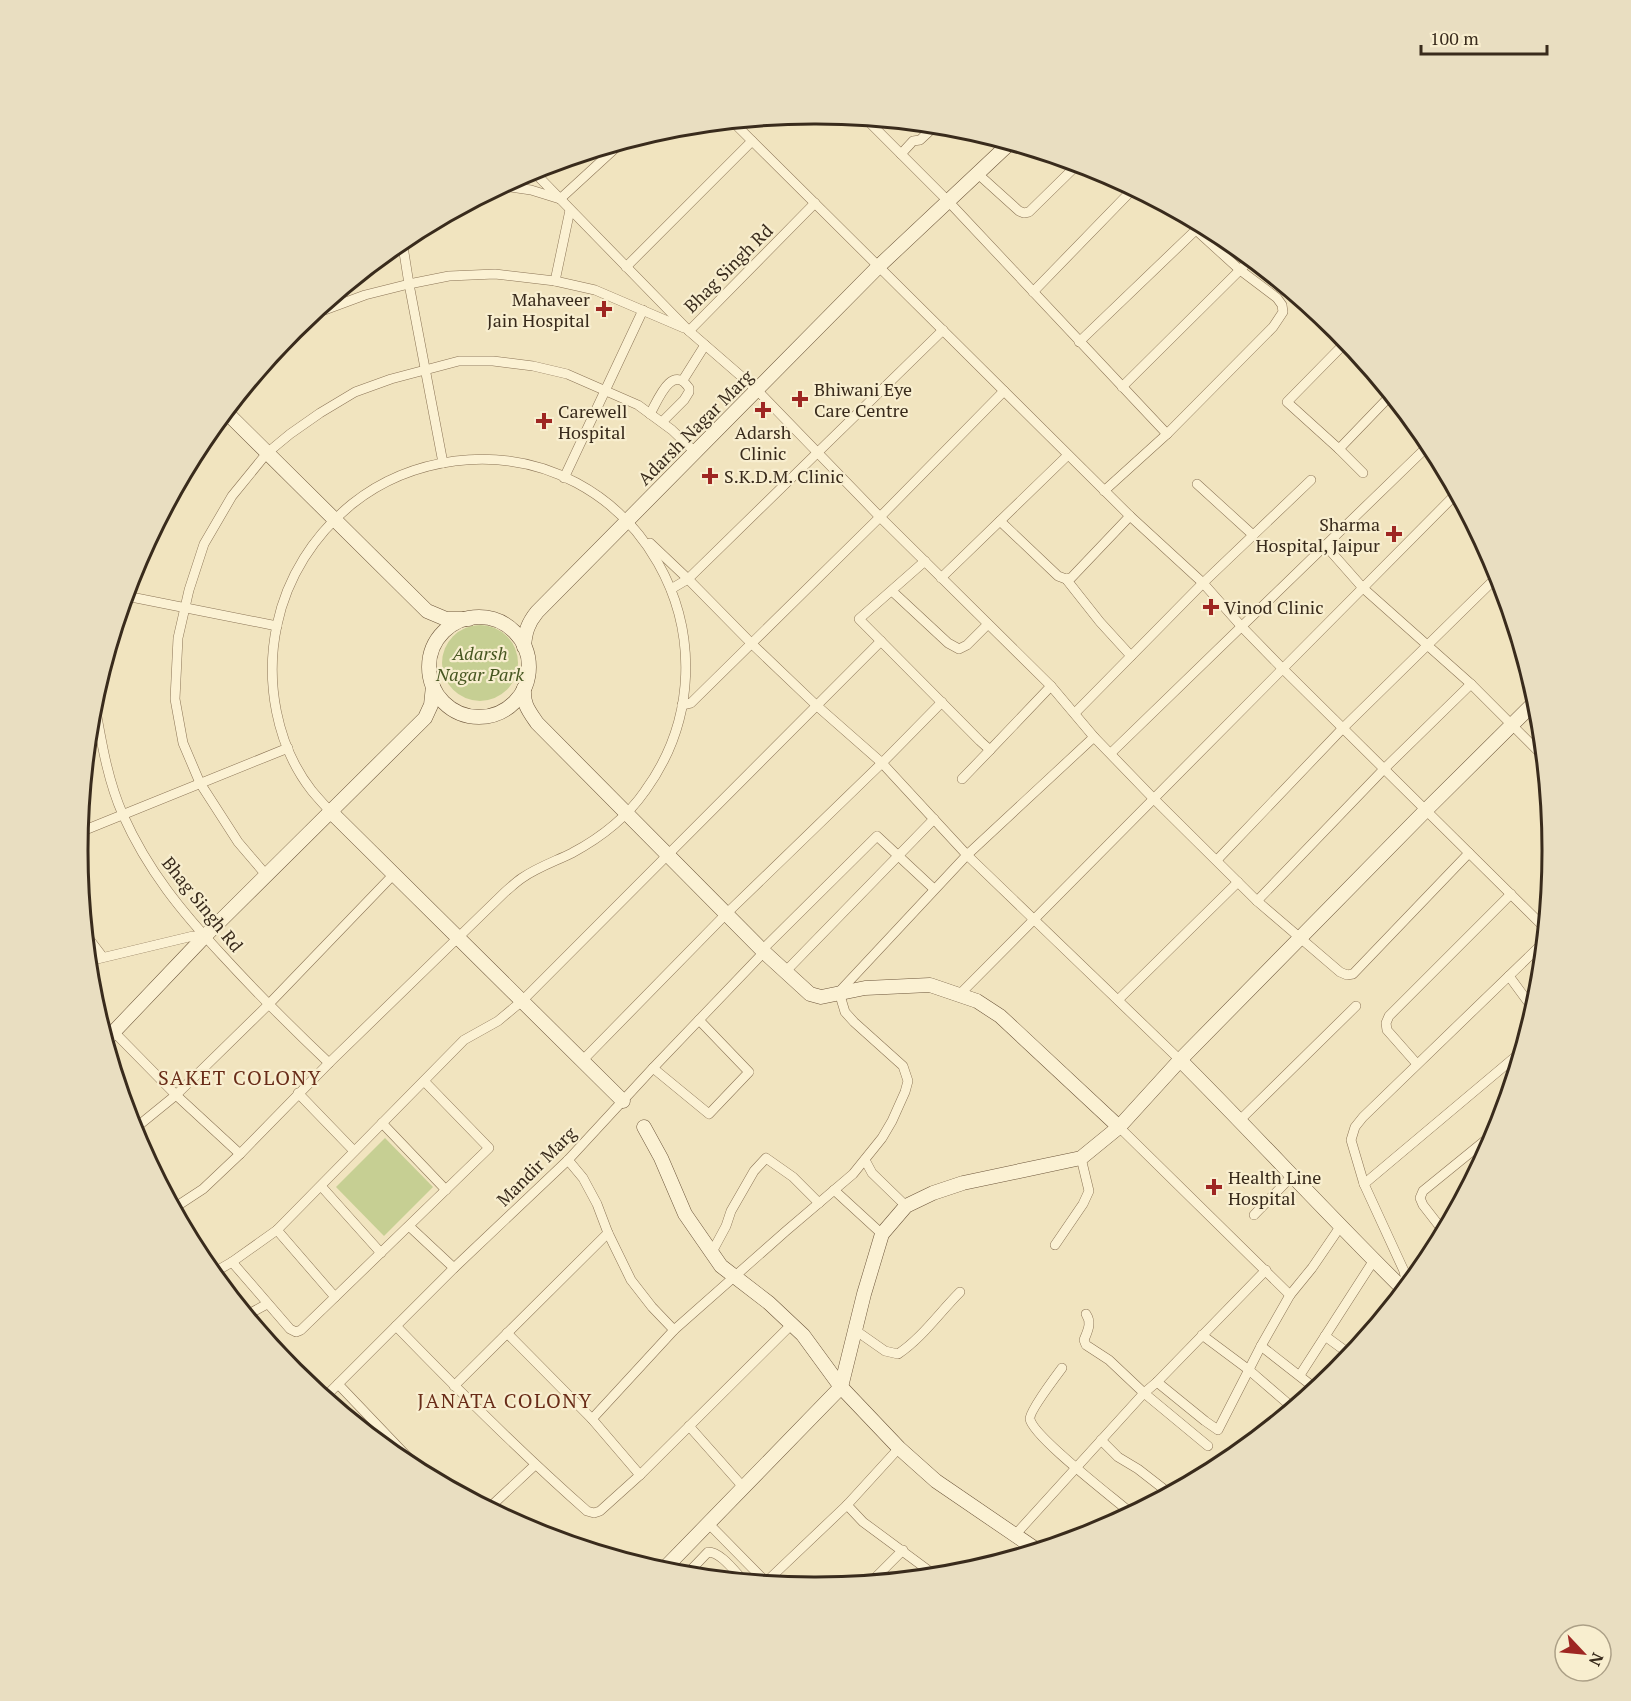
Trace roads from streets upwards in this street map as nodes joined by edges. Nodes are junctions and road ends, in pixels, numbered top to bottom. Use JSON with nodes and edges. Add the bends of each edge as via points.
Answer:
{"nodes":[{"id":1,"x":873,"y":126,"type":"edge"},
{"id":2,"x":739,"y":128,"type":"edge"},
{"id":3,"x":928,"y":133,"type":"edge"},
{"id":4,"x":752,"y":141,"type":"junction"},
{"id":5,"x":1005,"y":148,"type":"edge"},
{"id":6,"x":610,"y":153,"type":"edge"},
{"id":7,"x":901,"y":154,"type":"junction"},
{"id":8,"x":1071,"y":170,"type":"edge"},
{"id":9,"x":978,"y":174,"type":"junction"},
{"id":10,"x":540,"y":178,"type":"edge"},
{"id":11,"x":517,"y":188,"type":"edge"},
{"id":12,"x":1128,"y":194,"type":"edge"},
{"id":13,"x":560,"y":200,"type":"junction"},
{"id":14,"x":948,"y":201,"type":"junction"},
{"id":15,"x":815,"y":203,"type":"junction"},
{"id":16,"x":570,"y":210,"type":"junction"},
{"id":17,"x":1195,"y":231,"type":"edge"},
{"id":18,"x":1214,"y":243,"type":"edge"},
{"id":19,"x":404,"y":252,"type":"edge"},
{"id":20,"x":1245,"y":265,"type":"edge"},
{"id":21,"x":626,"y":267,"type":"junction"},
{"id":22,"x":878,"y":267,"type":"junction"},
{"id":23,"x":1240,"y":270,"type":"junction"},
{"id":24,"x":555,"y":281,"type":"junction"},
{"id":25,"x":409,"y":284,"type":"junction"},
{"id":26,"x":1033,"y":292,"type":"junction"},
{"id":27,"x":333,"y":307,"type":"edge"},
{"id":28,"x":643,"y":309,"type":"junction"},
{"id":29,"x":942,"y":330,"type":"junction"},
{"id":30,"x":689,"y":331,"type":"junction"},
{"id":31,"x":1079,"y":342,"type":"junction"},
{"id":32,"x":705,"y":345,"type":"junction"},
{"id":33,"x":1341,"y":348,"type":"edge"},
{"id":34,"x":425,"y":369,"type":"junction"},
{"id":35,"x":683,"y":380,"type":"junction"},
{"id":36,"x":1122,"y":387,"type":"junction"},
{"id":37,"x":605,"y":390,"type":"junction"},
{"id":38,"x":757,"y":390,"type":"junction"},
{"id":39,"x":1004,"y":391,"type":"junction"},
{"id":40,"x":1386,"y":400,"type":"edge"},
{"id":41,"x":650,"y":414,"type":"junction"},
{"id":42,"x":232,"y":418,"type":"edge"},
{"id":43,"x":662,"y":422,"type":"junction"},
{"id":44,"x":1167,"y":434,"type":"junction"},
{"id":45,"x":1339,"y":449,"type":"junction"},
{"id":46,"x":1423,"y":451,"type":"edge"},
{"id":47,"x":695,"y":452,"type":"junction"},
{"id":48,"x":267,"y":453,"type":"junction"},
{"id":49,"x":818,"y":453,"type":"junction"},
{"id":50,"x":1068,"y":455,"type":"junction"},
{"id":51,"x":443,"y":463,"type":"junction"},
{"id":52,"x":1363,"y":473,"type":"dead end"},
{"id":53,"x":564,"y":478,"type":"junction"},
{"id":54,"x":1311,"y":480,"type":"dead end"},
{"id":55,"x":1197,"y":484,"type":"dead end"},
{"id":56,"x":1104,"y":491,"type":"junction"},
{"id":57,"x":1451,"y":499,"type":"edge"},
{"id":58,"x":1130,"y":516,"type":"junction"},
{"id":59,"x":880,"y":517,"type":"junction"},
{"id":60,"x":334,"y":519,"type":"junction"},
{"id":61,"x":627,"y":521,"type":"junction"},
{"id":62,"x":1000,"y":521,"type":"junction"},
{"id":63,"x":1253,"y":536,"type":"junction"},
{"id":64,"x":1325,"y":545,"type":"junction"},
{"id":65,"x":925,"y":561,"type":"junction"},
{"id":66,"x":941,"y":578,"type":"junction"},
{"id":67,"x":688,"y":579,"type":"junction"},
{"id":68,"x":1066,"y":579,"type":"junction"},
{"id":69,"x":1491,"y":583,"type":"edge"},
{"id":70,"x":1203,"y":584,"type":"junction"},
{"id":71,"x":1363,"y":588,"type":"junction"},
{"id":72,"x":671,"y":589,"type":"junction"},
{"id":73,"x":892,"y":591,"type":"junction"},
{"id":74,"x":134,"y":598,"type":"edge"},
{"id":75,"x":185,"y":608,"type":"junction"},
{"id":76,"x":427,"y":611,"type":"junction"},
{"id":77,"x":537,"y":612,"type":"junction"},
{"id":78,"x":470,"y":619,"type":"junction"},
{"id":79,"x":494,"y":620,"type":"junction"},
{"id":80,"x":988,"y":624,"type":"junction"},
{"id":81,"x":277,"y":627,"type":"junction"},
{"id":82,"x":1242,"y":627,"type":"junction"},
{"id":83,"x":881,"y":641,"type":"junction"},
{"id":84,"x":752,"y":644,"type":"junction"},
{"id":85,"x":1427,"y":645,"type":"junction"},
{"id":86,"x":525,"y":647,"type":"junction"},
{"id":87,"x":433,"y":648,"type":"junction"},
{"id":88,"x":1131,"y":656,"type":"junction"},
{"id":89,"x":1282,"y":668,"type":"junction"},
{"id":90,"x":1471,"y":684,"type":"junction"},
{"id":91,"x":433,"y":686,"type":"junction"},
{"id":92,"x":1051,"y":686,"type":"junction"},
{"id":93,"x":524,"y":688,"type":"junction"},
{"id":94,"x":942,"y":702,"type":"junction"},
{"id":95,"x":682,"y":705,"type":"junction"},
{"id":96,"x":816,"y":705,"type":"junction"},
{"id":97,"x":1529,"y":708,"type":"edge"},
{"id":98,"x":454,"y":710,"type":"junction"},
{"id":99,"x":501,"y":712,"type":"junction"},
{"id":100,"x":1075,"y":713,"type":"junction"},
{"id":101,"x":425,"y":718,"type":"junction"},
{"id":102,"x":537,"y":723,"type":"junction"},
{"id":103,"x":1512,"y":724,"type":"junction"},
{"id":104,"x":1343,"y":728,"type":"junction"},
{"id":105,"x":99,"y":730,"type":"edge"},
{"id":106,"x":1094,"y":737,"type":"junction"},
{"id":107,"x":1535,"y":747,"type":"edge"},
{"id":108,"x":288,"y":748,"type":"junction"},
{"id":109,"x":990,"y":750,"type":"junction"},
{"id":110,"x":1111,"y":753,"type":"junction"},
{"id":111,"x":882,"y":763,"type":"junction"},
{"id":112,"x":1384,"y":769,"type":"junction"},
{"id":113,"x":962,"y":779,"type":"dead end"},
{"id":114,"x":200,"y":783,"type":"junction"},
{"id":115,"x":1153,"y":798,"type":"junction"},
{"id":116,"x":1426,"y":810,"type":"junction"},
{"id":117,"x":331,"y":812,"type":"junction"},
{"id":118,"x":626,"y":813,"type":"junction"},
{"id":119,"x":123,"y":814,"type":"junction"},
{"id":120,"x":934,"y":819,"type":"junction"},
{"id":121,"x":89,"y":828,"type":"edge"},
{"id":122,"x":1469,"y":853,"type":"junction"},
{"id":123,"x":668,"y":855,"type":"junction"},
{"id":124,"x":899,"y":855,"type":"junction"},
{"id":125,"x":967,"y":855,"type":"junction"},
{"id":126,"x":1217,"y":860,"type":"junction"},
{"id":127,"x":394,"y":874,"type":"junction"},
{"id":128,"x":267,"y":876,"type":"junction"},
{"id":129,"x":1238,"y":882,"type":"junction"},
{"id":130,"x":934,"y":890,"type":"junction"},
{"id":131,"x":1511,"y":894,"type":"junction"},
{"id":132,"x":1257,"y":901,"type":"junction"},
{"id":133,"x":726,"y":914,"type":"junction"},
{"id":134,"x":1034,"y":919,"type":"junction"},
{"id":135,"x":1538,"y":922,"type":"edge"},
{"id":136,"x":205,"y":936,"type":"junction"},
{"id":137,"x":458,"y":938,"type":"junction"},
{"id":138,"x":1300,"y":938,"type":"junction"},
{"id":139,"x":95,"y":947,"type":"edge"},
{"id":140,"x":763,"y":951,"type":"junction"},
{"id":141,"x":1535,"y":951,"type":"edge"},
{"id":142,"x":102,"y":956,"type":"junction"},
{"id":143,"x":97,"y":958,"type":"edge"},
{"id":144,"x":785,"y":972,"type":"junction"},
{"id":145,"x":1509,"y":976,"type":"junction"},
{"id":146,"x":839,"y":992,"type":"junction"},
{"id":147,"x":959,"y":995,"type":"junction"},
{"id":148,"x":1118,"y":1000,"type":"junction"},
{"id":149,"x":1527,"y":1000,"type":"edge"},
{"id":150,"x":522,"y":1001,"type":"junction"},
{"id":151,"x":267,"y":1005,"type":"junction"},
{"id":152,"x":1356,"y":1006,"type":"dead end"},
{"id":153,"x":699,"y":1020,"type":"junction"},
{"id":154,"x":112,"y":1034,"type":"edge"},
{"id":155,"x":113,"y":1039,"type":"edge"},
{"id":156,"x":1180,"y":1060,"type":"junction"},
{"id":157,"x":1511,"y":1060,"type":"edge"},
{"id":158,"x":582,"y":1061,"type":"junction"},
{"id":159,"x":329,"y":1063,"type":"junction"},
{"id":160,"x":1417,"y":1064,"type":"junction"},
{"id":161,"x":653,"y":1068,"type":"junction"},
{"id":162,"x":424,"y":1081,"type":"junction"},
{"id":163,"x":298,"y":1094,"type":"junction"},
{"id":164,"x":176,"y":1095,"type":"junction"},
{"id":165,"x":622,"y":1101,"type":"junction"},
{"id":166,"x":1240,"y":1120,"type":"junction"},
{"id":167,"x":142,"y":1123,"type":"edge"},
{"id":168,"x":382,"y":1123,"type":"junction"},
{"id":169,"x":1119,"y":1126,"type":"junction"},
{"id":170,"x":644,"y":1127,"type":"dead end"},
{"id":171,"x":1480,"y":1145,"type":"edge"},
{"id":172,"x":354,"y":1151,"type":"junction"},
{"id":173,"x":240,"y":1154,"type":"junction"},
{"id":174,"x":1081,"y":1158,"type":"junction"},
{"id":175,"x":568,"y":1160,"type":"junction"},
{"id":176,"x":865,"y":1160,"type":"junction"},
{"id":177,"x":1292,"y":1176,"type":"junction"},
{"id":178,"x":1364,"y":1184,"type":"junction"},
{"id":179,"x":321,"y":1186,"type":"junction"},
{"id":180,"x":446,"y":1190,"type":"junction"},
{"id":181,"x":834,"y":1190,"type":"junction"},
{"id":182,"x":819,"y":1203,"type":"junction"},
{"id":183,"x":180,"y":1204,"type":"edge"},
{"id":184,"x":906,"y":1206,"type":"junction"},
{"id":185,"x":1254,"y":1215,"type":"dead end"},
{"id":186,"x":1438,"y":1225,"type":"edge"},
{"id":187,"x":409,"y":1226,"type":"junction"},
{"id":188,"x":1340,"y":1227,"type":"junction"},
{"id":189,"x":277,"y":1230,"type":"junction"},
{"id":190,"x":608,"y":1233,"type":"junction"},
{"id":191,"x":882,"y":1234,"type":"junction"},
{"id":192,"x":1055,"y":1245,"type":"dead end"},
{"id":193,"x":712,"y":1252,"type":"junction"},
{"id":194,"x":381,"y":1253,"type":"junction"},
{"id":195,"x":1374,"y":1260,"type":"junction"},
{"id":196,"x":232,"y":1262,"type":"junction"},
{"id":197,"x":221,"y":1268,"type":"edge"},
{"id":198,"x":454,"y":1268,"type":"junction"},
{"id":199,"x":1266,"y":1270,"type":"junction"},
{"id":200,"x":1405,"y":1275,"type":"edge"},
{"id":201,"x":734,"y":1276,"type":"junction"},
{"id":202,"x":1398,"y":1284,"type":"edge"},
{"id":203,"x":960,"y":1292,"type":"dead end"},
{"id":204,"x":1290,"y":1295,"type":"junction"},
{"id":205,"x":335,"y":1297,"type":"junction"},
{"id":206,"x":267,"y":1304,"type":"junction"},
{"id":207,"x":254,"y":1311,"type":"edge"},
{"id":208,"x":1086,"y":1314,"type":"dead end"},
{"id":209,"x":792,"y":1324,"type":"junction"},
{"id":210,"x":396,"y":1326,"type":"junction"},
{"id":211,"x":674,"y":1330,"type":"junction"},
{"id":212,"x":855,"y":1330,"type":"junction"},
{"id":213,"x":507,"y":1334,"type":"junction"},
{"id":214,"x":1203,"y":1335,"type":"junction"},
{"id":215,"x":1325,"y":1336,"type":"junction"},
{"id":216,"x":1261,"y":1346,"type":"junction"},
{"id":217,"x":1344,"y":1350,"type":"edge"},
{"id":218,"x":1062,"y":1368,"type":"dead end"},
{"id":219,"x":1249,"y":1370,"type":"junction"},
{"id":220,"x":1300,"y":1375,"type":"junction"},
{"id":221,"x":1157,"y":1382,"type":"junction"},
{"id":222,"x":338,"y":1384,"type":"junction"},
{"id":223,"x":1310,"y":1384,"type":"edge"},
{"id":224,"x":454,"y":1386,"type":"junction"},
{"id":225,"x":841,"y":1387,"type":"junction"},
{"id":226,"x":330,"y":1392,"type":"edge"},
{"id":227,"x":1144,"y":1393,"type":"junction"},
{"id":228,"x":1287,"y":1403,"type":"edge"},
{"id":229,"x":592,"y":1419,"type":"junction"},
{"id":230,"x":689,"y":1426,"type":"junction"},
{"id":231,"x":378,"y":1430,"type":"edge"},
{"id":232,"x":1101,"y":1440,"type":"junction"},
{"id":233,"x":1208,"y":1446,"type":"dead end"},
{"id":234,"x":899,"y":1448,"type":"junction"},
{"id":235,"x":535,"y":1465,"type":"junction"},
{"id":236,"x":1076,"y":1467,"type":"junction"},
{"id":237,"x":640,"y":1475,"type":"junction"},
{"id":238,"x":744,"y":1488,"type":"junction"},
{"id":239,"x":1163,"y":1489,"type":"edge"},
{"id":240,"x":494,"y":1503,"type":"edge"},
{"id":241,"x":847,"y":1505,"type":"junction"},
{"id":242,"x":1125,"y":1508,"type":"edge"},
{"id":243,"x":708,"y":1523,"type":"junction"},
{"id":244,"x":1015,"y":1535,"type":"junction"},
{"id":245,"x":1030,"y":1545,"type":"edge"},
{"id":246,"x":903,"y":1550,"type":"junction"},
{"id":247,"x":742,"y":1558,"type":"junction"},
{"id":248,"x":672,"y":1563,"type":"edge"},
{"id":249,"x":693,"y":1567,"type":"edge"},
{"id":250,"x":731,"y":1568,"type":"junction"},
{"id":251,"x":927,"y":1569,"type":"edge"},
{"id":252,"x":736,"y":1573,"type":"edge"},
{"id":253,"x":879,"y":1574,"type":"edge"},
{"id":254,"x":759,"y":1575,"type":"edge"},
{"id":255,"x":774,"y":1576,"type":"edge"}],
"edges":[{"from":1,"to":7,"type":"street"},
{"from":2,"to":4,"type":"street"},
{"from":3,"to":7,"type":"street"},
{"from":4,"to":15,"type":"street"},
{"from":4,"to":21,"type":"street"},
{"from":5,"to":9,"type":"street","name":"Adarsh Nagar Marg"},
{"from":6,"to":13,"type":"street"},
{"from":7,"to":14,"type":"street"},
{"from":8,"to":9,"type":"street","via":[[1024,213]]},
{"from":9,"to":14,"type":"street","name":"Adarsh Nagar Marg"},
{"from":10,"to":13,"type":"street"},
{"from":11,"to":13,"type":"street"},
{"from":12,"to":26,"type":"street"},
{"from":13,"to":16,"type":"street"},
{"from":14,"to":22,"type":"street","name":"Adarsh Nagar Marg"},
{"from":14,"to":26,"type":"street"},
{"from":15,"to":22,"type":"street"},
{"from":15,"to":30,"type":"street","name":"Bhag Singh Rd"},
{"from":16,"to":21,"type":"street"},
{"from":16,"to":24,"type":"street"},
{"from":17,"to":31,"type":"street"},
{"from":18,"to":23,"type":"street"},
{"from":19,"to":25,"type":"street"},
{"from":20,"to":23,"type":"street"},
{"from":21,"to":30,"type":"street"},
{"from":22,"to":29,"type":"street"},
{"from":22,"to":38,"type":"street","name":"Adarsh Nagar Marg"},
{"from":23,"to":36,"type":"street"},
{"from":23,"to":44,"type":"street","via":[[1278,298],[1283,312],[1273,327]]},
{"from":24,"to":25,"type":"street","name":"Bhag Singh Rd","via":[[495,274],[449,276]]},
{"from":24,"to":28,"type":"street","name":"Bhag Singh Rd","via":[[595,290]]},
{"from":25,"to":27,"type":"street","name":"Bhag Singh Rd"},
{"from":25,"to":34,"type":"street"},
{"from":26,"to":31,"type":"street"},
{"from":28,"to":30,"type":"street","name":"Bhag Singh Rd"},
{"from":28,"to":37,"type":"street"},
{"from":29,"to":39,"type":"street"},
{"from":29,"to":49,"type":"street"},
{"from":30,"to":32,"type":"street"},
{"from":31,"to":36,"type":"street"},
{"from":32,"to":35,"type":"street"},
{"from":32,"to":38,"type":"street"},
{"from":33,"to":45,"type":"street","via":[[1287,402]]},
{"from":34,"to":37,"type":"street","via":[[459,361],[493,361],[567,374]]},
{"from":34,"to":48,"type":"street","via":[[355,392],[305,423]]},
{"from":34,"to":51,"type":"street"},
{"from":35,"to":41,"type":"street","via":[[678,378],[669,383]]},
{"from":35,"to":43,"type":"street","via":[[689,388],[687,396]]},
{"from":36,"to":44,"type":"street"},
{"from":37,"to":41,"type":"street"},
{"from":37,"to":53,"type":"street"},
{"from":38,"to":47,"type":"street","name":"Adarsh Nagar Marg"},
{"from":38,"to":49,"type":"street"},
{"from":39,"to":50,"type":"street"},
{"from":39,"to":59,"type":"street"},
{"from":40,"to":45,"type":"street"},
{"from":41,"to":43,"type":"street"},
{"from":42,"to":48,"type":"street"},
{"from":43,"to":47,"type":"street"},
{"from":44,"to":56,"type":"street"},
{"from":45,"to":52,"type":"street"},
{"from":46,"to":64,"type":"street"},
{"from":47,"to":61,"type":"street","name":"Adarsh Nagar Marg"},
{"from":48,"to":60,"type":"street"},
{"from":48,"to":75,"type":"street","via":[[232,496],[204,544]]},
{"from":49,"to":59,"type":"street"},
{"from":49,"to":67,"type":"street"},
{"from":50,"to":56,"type":"street"},
{"from":50,"to":62,"type":"street"},
{"from":51,"to":53,"type":"street","via":[[502,461]]},
{"from":51,"to":60,"type":"street","via":[[388,481]]},
{"from":53,"to":61,"type":"street","via":[[601,498]]},
{"from":54,"to":63,"type":"street"},
{"from":55,"to":63,"type":"street"},
{"from":56,"to":58,"type":"street"},
{"from":57,"to":71,"type":"street"},
{"from":58,"to":68,"type":"street"},
{"from":58,"to":70,"type":"street"},
{"from":59,"to":65,"type":"street"},
{"from":59,"to":84,"type":"street"},
{"from":60,"to":76,"type":"street"},
{"from":60,"to":81,"type":"street","via":[[302,560],[289,586]]},
{"from":61,"to":67,"type":"street"},
{"from":61,"to":72,"type":"street","via":[[657,559]]},
{"from":61,"to":77,"type":"street","name":"Adarsh Nagar Marg"},
{"from":62,"to":66,"type":"street"},
{"from":62,"to":68,"type":"street","via":[[1058,576]]},
{"from":63,"to":70,"type":"street"},
{"from":64,"to":71,"type":"street"},
{"from":64,"to":82,"type":"street"},
{"from":65,"to":66,"type":"street"},
{"from":65,"to":73,"type":"street"},
{"from":66,"to":80,"type":"street"},
{"from":67,"to":72,"type":"street"},
{"from":67,"to":84,"type":"street"},
{"from":68,"to":88,"type":"street"},
{"from":69,"to":85,"type":"street"},
{"from":70,"to":82,"type":"street"},
{"from":70,"to":88,"type":"street"},
{"from":71,"to":85,"type":"street"},
{"from":71,"to":89,"type":"street"},
{"from":72,"to":95,"type":"street","via":[[686,650]]},
{"from":73,"to":80,"type":"street","via":[[959,649]]},
{"from":73,"to":83,"type":"street","via":[[859,619]]},
{"from":74,"to":75,"type":"street"},
{"from":75,"to":81,"type":"street"},
{"from":75,"to":114,"type":"street","via":[[178,638],[175,699],[183,743]]},
{"from":76,"to":78,"type":"street","via":[[446,619]]},
{"from":76,"to":87,"type":"street","via":[[434,628]]},
{"from":77,"to":79,"type":"street","via":[[515,620]]},
{"from":77,"to":86,"type":"street","via":[[528,622]]},
{"from":78,"to":79,"type":"street"},
{"from":78,"to":87,"type":"street","via":[[446,631]]},
{"from":79,"to":86,"type":"street","via":[[513,631]]},
{"from":80,"to":92,"type":"street"},
{"from":81,"to":108,"type":"street","via":[[273,692]]},
{"from":82,"to":89,"type":"street"},
{"from":82,"to":110,"type":"street"},
{"from":83,"to":94,"type":"street"},
{"from":83,"to":96,"type":"street"},
{"from":84,"to":95,"type":"street","via":[[691,703]]},
{"from":84,"to":96,"type":"street"},
{"from":85,"to":90,"type":"street"},
{"from":85,"to":104,"type":"street"},
{"from":86,"to":93,"type":"street","via":[[529,669]]},
{"from":87,"to":91,"type":"street","via":[[429,666]]},
{"from":88,"to":100,"type":"street"},
{"from":89,"to":104,"type":"street"},
{"from":89,"to":115,"type":"street"},
{"from":90,"to":103,"type":"street"},
{"from":90,"to":112,"type":"street"},
{"from":91,"to":98,"type":"street"},
{"from":91,"to":101,"type":"street"},
{"from":92,"to":100,"type":"street"},
{"from":92,"to":109,"type":"street"},
{"from":93,"to":99,"type":"street","via":[[513,704]]},
{"from":93,"to":102,"type":"street","via":[[524,700]]},
{"from":94,"to":109,"type":"street"},
{"from":94,"to":111,"type":"street"},
{"from":95,"to":118,"type":"street","via":[[679,723],[659,769]]},
{"from":96,"to":111,"type":"street"},
{"from":96,"to":123,"type":"street"},
{"from":97,"to":103,"type":"street"},
{"from":98,"to":99,"type":"street","via":[[479,717]]},
{"from":98,"to":101,"type":"street","via":[[439,711]]},
{"from":99,"to":102,"type":"street","via":[[514,711]]},
{"from":100,"to":106,"type":"street"},
{"from":101,"to":117,"type":"street"},
{"from":102,"to":118,"type":"street"},
{"from":103,"to":107,"type":"street"},
{"from":103,"to":116,"type":"street"},
{"from":104,"to":112,"type":"street"},
{"from":104,"to":126,"type":"street"},
{"from":105,"to":119,"type":"street","name":"Bhag Singh Rd"},
{"from":106,"to":110,"type":"street"},
{"from":106,"to":125,"type":"street"},
{"from":108,"to":114,"type":"street"},
{"from":108,"to":117,"type":"street","via":[[311,790]]},
{"from":109,"to":113,"type":"street"},
{"from":110,"to":115,"type":"street"},
{"from":111,"to":120,"type":"street"},
{"from":111,"to":133,"type":"street"},
{"from":112,"to":116,"type":"street"},
{"from":112,"to":132,"type":"street"},
{"from":114,"to":119,"type":"street"},
{"from":114,"to":128,"type":"street","via":[[238,842]]},
{"from":115,"to":126,"type":"street"},
{"from":115,"to":134,"type":"street"},
{"from":116,"to":122,"type":"street"},
{"from":116,"to":138,"type":"street"},
{"from":117,"to":127,"type":"street"},
{"from":117,"to":128,"type":"street"},
{"from":118,"to":123,"type":"street"},
{"from":118,"to":137,"type":"street","via":[[595,839],[524,877]]},
{"from":119,"to":121,"type":"street"},
{"from":119,"to":136,"type":"street","name":"Bhag Singh Rd","via":[[145,860]]},
{"from":120,"to":124,"type":"street"},
{"from":120,"to":125,"type":"street"},
{"from":122,"to":131,"type":"street"},
{"from":122,"to":138,"type":"street","via":[[1353,974],[1340,972]]},
{"from":123,"to":133,"type":"street"},
{"from":123,"to":150,"type":"street"},
{"from":124,"to":130,"type":"street"},
{"from":124,"to":140,"type":"street","name":"Mandir Marg","via":[[877,836]]},
{"from":124,"to":144,"type":"street"},
{"from":125,"to":130,"type":"street"},
{"from":125,"to":134,"type":"street"},
{"from":126,"to":129,"type":"street"},
{"from":127,"to":137,"type":"street"},
{"from":127,"to":151,"type":"street"},
{"from":128,"to":136,"type":"street"},
{"from":129,"to":132,"type":"street"},
{"from":129,"to":148,"type":"street"},
{"from":130,"to":146,"type":"street"},
{"from":131,"to":135,"type":"street"},
{"from":131,"to":160,"type":"street","via":[[1389,1016],[1387,1030]]},
{"from":132,"to":138,"type":"street"},
{"from":133,"to":140,"type":"street"},
{"from":133,"to":158,"type":"street"},
{"from":134,"to":147,"type":"street"},
{"from":134,"to":148,"type":"street"},
{"from":136,"to":142,"type":"street"},
{"from":136,"to":151,"type":"street","name":"Bhag Singh Rd"},
{"from":136,"to":154,"type":"street"},
{"from":137,"to":150,"type":"street"},
{"from":137,"to":159,"type":"street"},
{"from":138,"to":156,"type":"street"},
{"from":139,"to":142,"type":"street"},
{"from":140,"to":144,"type":"street"},
{"from":140,"to":153,"type":"street","name":"Mandir Marg"},
{"from":141,"to":145,"type":"street"},
{"from":142,"to":143,"type":"street"},
{"from":144,"to":146,"type":"street","via":[[810,994],[821,997]]},
{"from":145,"to":149,"type":"street"},
{"from":145,"to":160,"type":"street"},
{"from":146,"to":147,"type":"street","via":[[930,985]]},
{"from":146,"to":176,"type":"street","via":[[845,1012],[903,1066],[908,1081],[892,1121]]},
{"from":147,"to":169,"type":"street","via":[[1000,1016]]},
{"from":148,"to":156,"type":"street"},
{"from":150,"to":158,"type":"street"},
{"from":150,"to":162,"type":"street","via":[[498,1021],[464,1040]]},
{"from":151,"to":159,"type":"street","name":"Bhag Singh Rd"},
{"from":151,"to":164,"type":"street"},
{"from":152,"to":166,"type":"street"},
{"from":153,"to":161,"type":"street","name":"Mandir Marg"},
{"from":153,"to":161,"type":"street","via":[[749,1072],[709,1114]]},
{"from":155,"to":164,"type":"street"},
{"from":156,"to":166,"type":"street"},
{"from":156,"to":169,"type":"street"},
{"from":157,"to":178,"type":"street"},
{"from":158,"to":165,"type":"street"},
{"from":159,"to":163,"type":"street"},
{"from":160,"to":178,"type":"street","via":[[1355,1127],[1351,1140]]},
{"from":161,"to":165,"type":"street","name":"Mandir Marg"},
{"from":162,"to":168,"type":"street"},
{"from":162,"to":180,"type":"street","via":[[489,1148]]},
{"from":163,"to":172,"type":"street"},
{"from":163,"to":173,"type":"street"},
{"from":164,"to":167,"type":"street"},
{"from":164,"to":173,"type":"street"},
{"from":165,"to":175,"type":"street","name":"Mandir Marg"},
{"from":166,"to":177,"type":"street"},
{"from":168,"to":172,"type":"street"},
{"from":168,"to":180,"type":"street"},
{"from":169,"to":174,"type":"street"},
{"from":169,"to":199,"type":"street"},
{"from":170,"to":193,"type":"street","via":[[686,1214]]},
{"from":171,"to":186,"type":"street","via":[[1423,1191],[1423,1205]]},
{"from":172,"to":179,"type":"street"},
{"from":173,"to":183,"type":"street","via":[[203,1189]]},
{"from":174,"to":184,"type":"street","via":[[963,1183]]},
{"from":174,"to":192,"type":"street","via":[[1089,1191]]},
{"from":175,"to":190,"type":"street","via":[[583,1178]]},
{"from":175,"to":198,"type":"street","name":"Mandir Marg"},
{"from":176,"to":181,"type":"street"},
{"from":176,"to":184,"type":"street","via":[[872,1173]]},
{"from":177,"to":185,"type":"street"},
{"from":177,"to":188,"type":"street"},
{"from":178,"to":200,"type":"street"},
{"from":179,"to":189,"type":"street"},
{"from":179,"to":194,"type":"street"},
{"from":180,"to":187,"type":"street"},
{"from":181,"to":182,"type":"street"},
{"from":181,"to":191,"type":"street"},
{"from":182,"to":193,"type":"street","via":[[766,1158],[731,1211]]},
{"from":182,"to":201,"type":"street"},
{"from":184,"to":191,"type":"street"},
{"from":187,"to":194,"type":"street"},
{"from":187,"to":198,"type":"street"},
{"from":188,"to":195,"type":"street"},
{"from":188,"to":204,"type":"street"},
{"from":189,"to":196,"type":"street"},
{"from":189,"to":205,"type":"street"},
{"from":190,"to":211,"type":"street","via":[[631,1280]]},
{"from":190,"to":213,"type":"street"},
{"from":191,"to":212,"type":"street"},
{"from":193,"to":201,"type":"street"},
{"from":194,"to":205,"type":"street"},
{"from":195,"to":202,"type":"street"},
{"from":195,"to":215,"type":"street"},
{"from":196,"to":197,"type":"street"},
{"from":196,"to":206,"type":"street"},
{"from":198,"to":210,"type":"street","name":"Mandir Marg"},
{"from":199,"to":204,"type":"street"},
{"from":199,"to":214,"type":"street"},
{"from":201,"to":209,"type":"street"},
{"from":201,"to":211,"type":"street"},
{"from":203,"to":212,"type":"street","via":[[898,1354],[885,1351]]},
{"from":204,"to":216,"type":"street"},
{"from":205,"to":206,"type":"street","via":[[296,1332]]},
{"from":206,"to":207,"type":"street"},
{"from":208,"to":227,"type":"street","via":[[1090,1324],[1084,1343]]},
{"from":209,"to":225,"type":"street"},
{"from":209,"to":230,"type":"street"},
{"from":210,"to":222,"type":"street","name":"Mandir Marg"},
{"from":210,"to":224,"type":"street"},
{"from":211,"to":229,"type":"street"},
{"from":212,"to":225,"type":"street"},
{"from":213,"to":224,"type":"street"},
{"from":213,"to":229,"type":"street"},
{"from":214,"to":219,"type":"street"},
{"from":214,"to":221,"type":"street"},
{"from":215,"to":217,"type":"street"},
{"from":215,"to":220,"type":"street"},
{"from":216,"to":219,"type":"street"},
{"from":216,"to":220,"type":"street"},
{"from":218,"to":236,"type":"street","via":[[1030,1419],[1045,1440]]},
{"from":219,"to":221,"type":"street","via":[[1218,1430]]},
{"from":219,"to":228,"type":"street"},
{"from":220,"to":223,"type":"street"},
{"from":221,"to":227,"type":"street"},
{"from":222,"to":226,"type":"street","name":"Mandir Marg"},
{"from":222,"to":231,"type":"street"},
{"from":224,"to":235,"type":"street"},
{"from":225,"to":234,"type":"street"},
{"from":225,"to":238,"type":"street"},
{"from":227,"to":232,"type":"street"},
{"from":227,"to":233,"type":"street"},
{"from":229,"to":237,"type":"street"},
{"from":230,"to":237,"type":"street"},
{"from":230,"to":238,"type":"street"},
{"from":232,"to":236,"type":"street"},
{"from":232,"to":239,"type":"street"},
{"from":234,"to":241,"type":"street"},
{"from":234,"to":244,"type":"street","via":[[936,1481]]},
{"from":235,"to":237,"type":"street","via":[[594,1513]]},
{"from":235,"to":240,"type":"street"},
{"from":236,"to":242,"type":"street"},
{"from":236,"to":244,"type":"street"},
{"from":238,"to":243,"type":"street"},
{"from":241,"to":246,"type":"street","via":[[863,1522]]},
{"from":241,"to":255,"type":"street"},
{"from":243,"to":247,"type":"street"},
{"from":243,"to":248,"type":"street"},
{"from":244,"to":245,"type":"street"},
{"from":246,"to":251,"type":"street"},
{"from":246,"to":253,"type":"street"},
{"from":247,"to":250,"type":"street"},
{"from":247,"to":254,"type":"street"},
{"from":249,"to":250,"type":"street","via":[[708,1551],[713,1551]]},
{"from":250,"to":252,"type":"street"}]}
